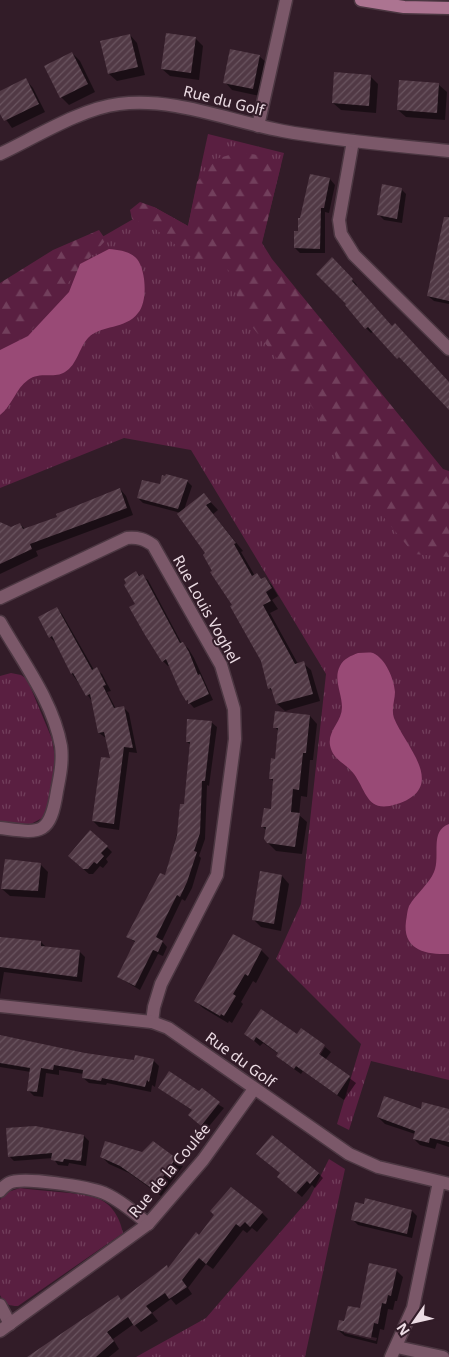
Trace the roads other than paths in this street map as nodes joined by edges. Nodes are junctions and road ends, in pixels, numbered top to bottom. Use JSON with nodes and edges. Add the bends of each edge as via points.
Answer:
{"nodes":[{"id":1,"x":286,"y":0,"type":"edge"},
{"id":2,"x":361,"y":0,"type":"edge"},
{"id":3,"x":449,"y":9,"type":"edge"},
{"id":4,"x":258,"y":126,"type":"junction"},
{"id":5,"x":353,"y":141,"type":"junction"},
{"id":6,"x":449,"y":151,"type":"edge"},
{"id":7,"x":0,"y":154,"type":"edge"},
{"id":8,"x":449,"y":349,"type":"edge"},
{"id":9,"x":0,"y":598,"type":"edge"},
{"id":10,"x":1,"y":627,"type":"edge"},
{"id":11,"x":0,"y":828,"type":"edge"},
{"id":12,"x":0,"y":1006,"type":"edge"},
{"id":13,"x":152,"y":1022,"type":"junction"},
{"id":14,"x":254,"y":1089,"type":"junction"},
{"id":15,"x":444,"y":1183,"type":"edge"},
{"id":16,"x":0,"y":1191,"type":"edge"},
{"id":17,"x":148,"y":1224,"type":"junction"},
{"id":18,"x":0,"y":1305,"type":"edge"},
{"id":19,"x":5,"y":1327,"type":"edge"},
{"id":20,"x":394,"y":1352,"type":"edge"},
{"id":21,"x":443,"y":1357,"type":"edge"}],
"edges":[{"from":1,"to":4,"type":"street"},
{"from":2,"to":3,"type":"street","via":[[404,7]]},
{"from":4,"to":5,"type":"street","name":"Rue du Golf"},
{"from":4,"to":7,"type":"street","name":"Rue du Golf","via":[[168,104],[118,104],[96,108]]},
{"from":5,"to":6,"type":"street","name":"Rue du Golf"},
{"from":5,"to":8,"type":"street","via":[[339,220],[341,234],[354,254]]},
{"from":9,"to":13,"type":"street","name":"Rue Louis Voghel","via":[[127,538],[146,540],[153,545],[221,665],[229,685],[234,709],[234,739],[217,875],[161,984]]},
{"from":10,"to":11,"type":"street","via":[[49,707],[61,747],[62,764],[54,810],[44,828],[34,832]]},
{"from":12,"to":13,"type":"street","name":"Rue du Golf"},
{"from":13,"to":14,"type":"street","name":"Rue du Golf","via":[[183,1038]]},
{"from":14,"to":15,"type":"street","name":"Rue du Golf","via":[[349,1154],[378,1167]]},
{"from":14,"to":17,"type":"street","name":"Rue de la Coulée","via":[[202,1160]]},
{"from":15,"to":20,"type":"street","via":[[413,1308]]},
{"from":16,"to":17,"type":"street","via":[[8,1183],[20,1180],[88,1187],[129,1208]]},
{"from":17,"to":19,"type":"street","name":"Rue de la Coulée"},
{"from":18,"to":19,"type":"street"},
{"from":20,"to":21,"type":"street"}]}
